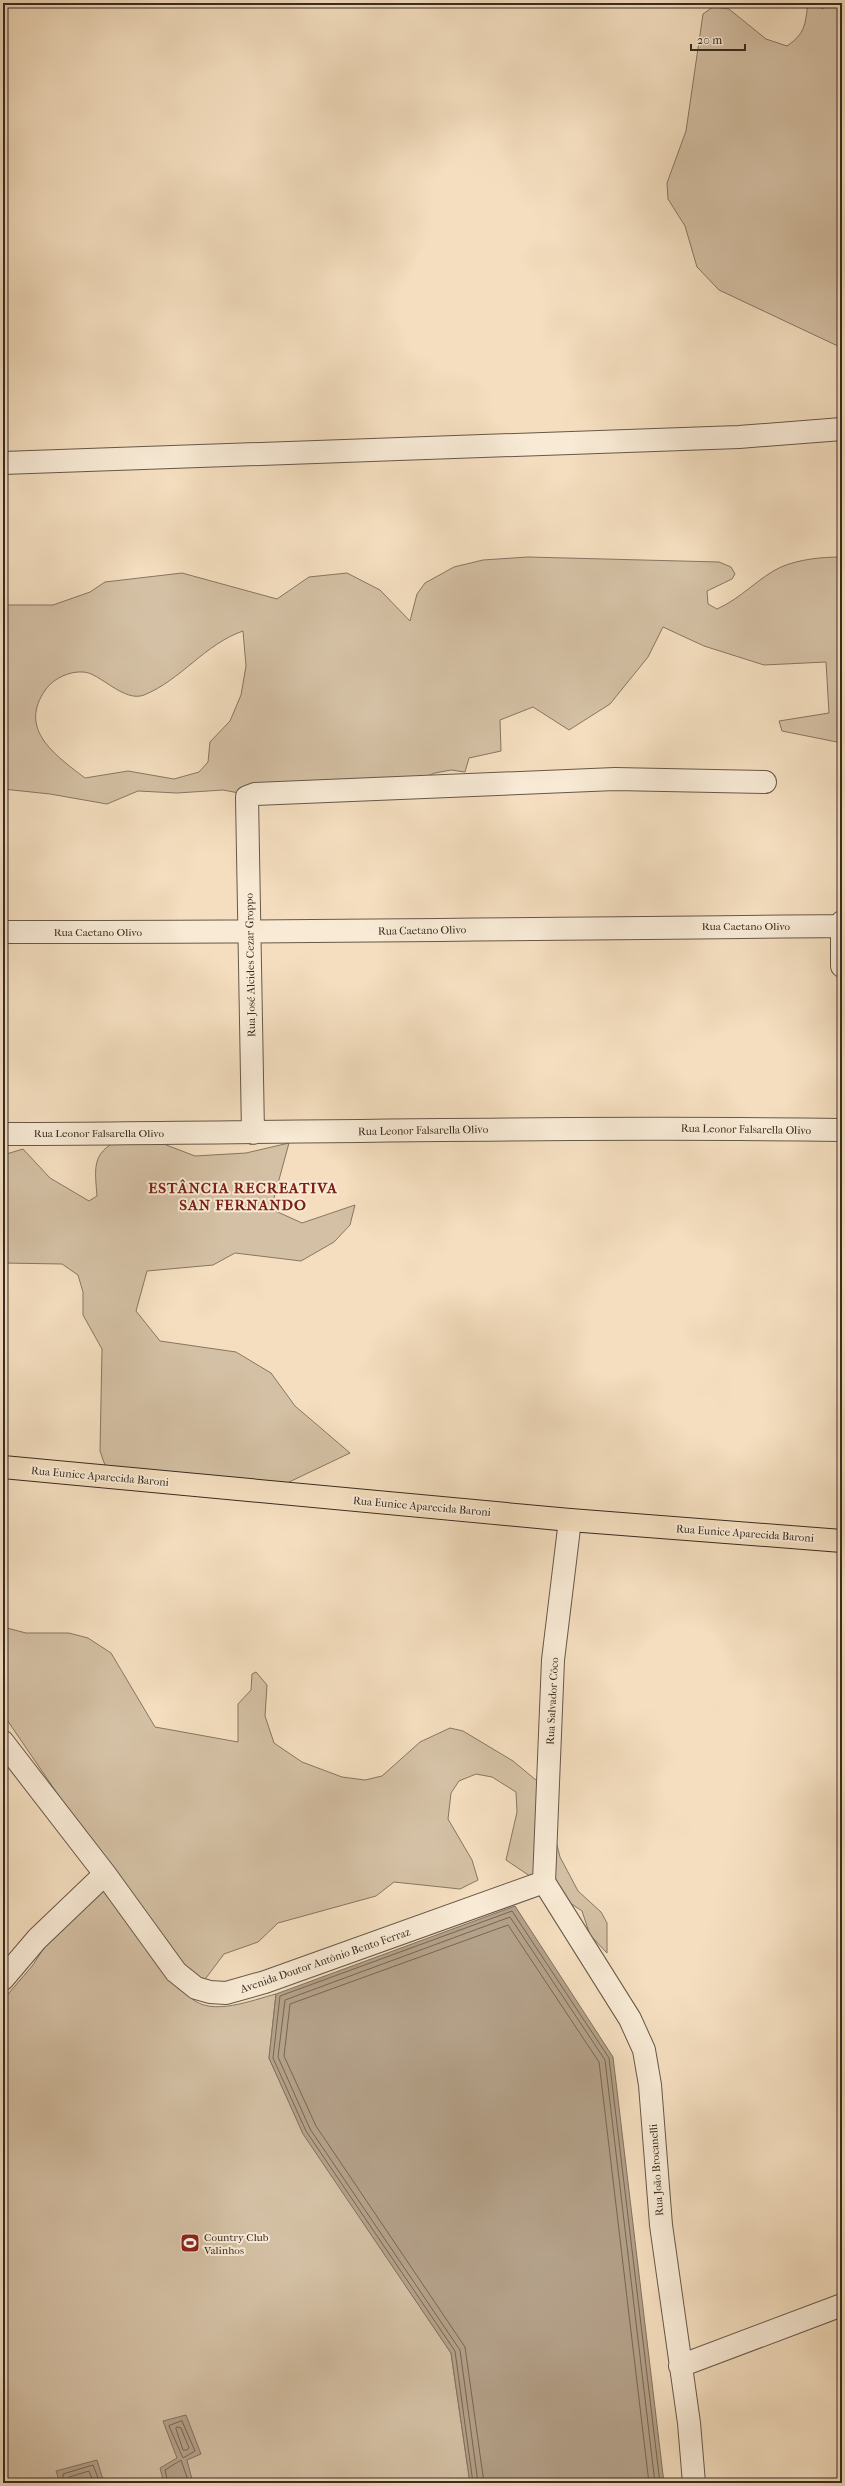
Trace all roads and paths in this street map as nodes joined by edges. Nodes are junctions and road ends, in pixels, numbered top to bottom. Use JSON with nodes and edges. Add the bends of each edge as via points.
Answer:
{"nodes":[{"id":1,"x":842,"y":429,"type":"edge"},
{"id":2,"x":3,"y":462,"type":"edge"},
{"id":3,"x":765,"y":782,"type":"dead end"},
{"id":4,"x":841,"y":924,"type":"edge"},
{"id":5,"x":3,"y":932,"type":"edge"},
{"id":6,"x":250,"y":933,"type":"junction"},
{"id":7,"x":842,"y":966,"type":"edge"},
{"id":8,"x":842,"y":1130,"type":"edge"},
{"id":9,"x":253,"y":1133,"type":"junction"},
{"id":10,"x":3,"y":1134,"type":"edge"},
{"id":11,"x":3,"y":1467,"type":"edge"},
{"id":12,"x":570,"y":1520,"type":"junction"},
{"id":13,"x":842,"y":1541,"type":"edge"},
{"id":14,"x":3,"y":1742,"type":"edge"},
{"id":15,"x":105,"y":1874,"type":"junction"},
{"id":16,"x":544,"y":1882,"type":"junction"},
{"id":17,"x":3,"y":1979,"type":"edge"},
{"id":18,"x":842,"y":2305,"type":"edge"},
{"id":19,"x":680,"y":2366,"type":"junction"},
{"id":20,"x":694,"y":2483,"type":"edge"}],
"edges":[{"from":1,"to":2,"type":"street","via":[[739,438]]},
{"from":3,"to":6,"type":"street","name":"Rua José Alcides Cezar Groppo","via":[[615,779],[255,794],[247,797]]},
{"from":4,"to":6,"type":"street","name":"Rua Caetano Olivo"},
{"from":4,"to":7,"type":"street"},
{"from":5,"to":6,"type":"street","name":"Rua Caetano Olivo"},
{"from":6,"to":9,"type":"street","name":"Rua José Alcides Cezar Groppo"},
{"from":8,"to":9,"type":"street","name":"Rua Leonor Falsarella Olivo","via":[[645,1127]]},
{"from":9,"to":10,"type":"street","name":"Rua Leonor Falsarella Olivo"},
{"from":11,"to":12,"type":"main road","name":"Rua Eunice Aparecida Baroni"},
{"from":12,"to":13,"type":"main road","name":"Rua Eunice Aparecida Baroni"},
{"from":12,"to":16,"type":"street","name":"Rua Salvador Côco","via":[[553,1660]]},
{"from":14,"to":15,"type":"street","name":"Avenida Doutor Antônio Bento Ferraz"},
{"from":15,"to":16,"type":"street","name":"Avenida Doutor Antônio Bento Ferraz","via":[[176,1972],[196,1988],[226,1994]]},
{"from":15,"to":17,"type":"street","via":[[37,1939]]},
{"from":16,"to":19,"type":"street","name":"Rua João Brocanelli","via":[[630,2019],[644,2050],[650,2085],[661,2226]]},
{"from":18,"to":19,"type":"street"},
{"from":19,"to":20,"type":"street","name":"Rua João Brocanelli","via":[[689,2423]]}]}
